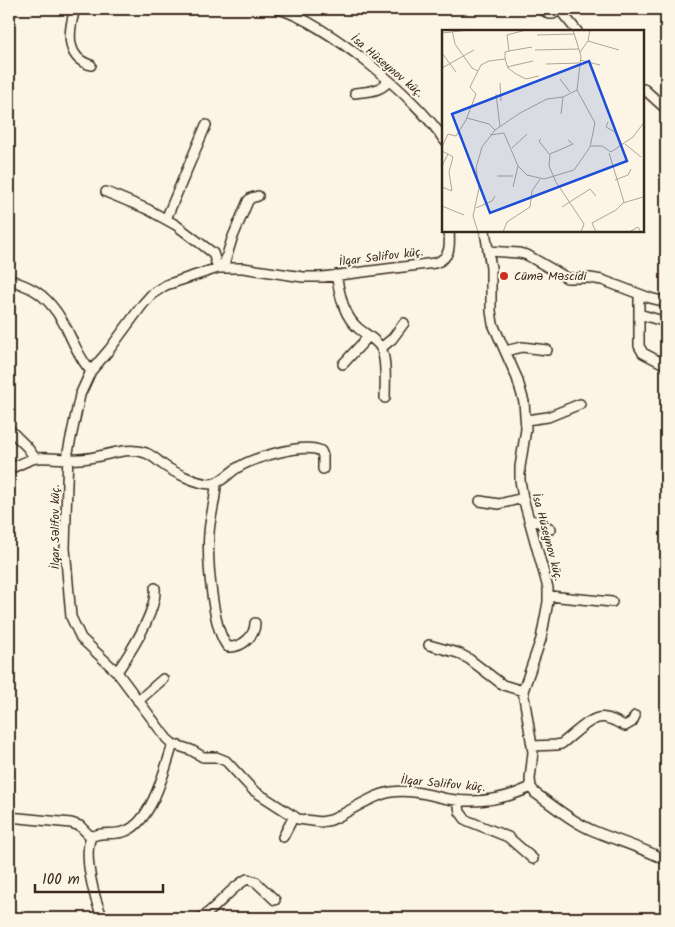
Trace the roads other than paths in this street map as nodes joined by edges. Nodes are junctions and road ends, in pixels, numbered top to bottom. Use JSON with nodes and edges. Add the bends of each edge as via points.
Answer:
{"nodes":[{"id":1,"x":75,"y":9,"type":"edge"},
{"id":2,"x":278,"y":9,"type":"edge"},
{"id":3,"x":542,"y":9,"type":"edge"},
{"id":4,"x":560,"y":9,"type":"edge"},
{"id":5,"x":576,"y":30,"type":"edge"},
{"id":6,"x":91,"y":65,"type":"dead end"},
{"id":7,"x":388,"y":82,"type":"junction"},
{"id":8,"x":645,"y":90,"type":"edge"},
{"id":9,"x":355,"y":93,"type":"dead end"},
{"id":10,"x":666,"y":109,"type":"edge"},
{"id":11,"x":206,"y":125,"type":"dead end"},
{"id":12,"x":442,"y":137,"type":"edge"},
{"id":13,"x":106,"y":192,"type":"dead end"},
{"id":14,"x":258,"y":196,"type":"dead end"},
{"id":15,"x":166,"y":219,"type":"junction"},
{"id":16,"x":449,"y":232,"type":"edge"},
{"id":17,"x":485,"y":232,"type":"edge"},
{"id":18,"x":488,"y":251,"type":"junction"},
{"id":19,"x":221,"y":268,"type":"junction"},
{"id":20,"x":336,"y":275,"type":"junction"},
{"id":21,"x":9,"y":279,"type":"edge"},
{"id":22,"x":640,"y":294,"type":"junction"},
{"id":23,"x":666,"y":302,"type":"edge"},
{"id":24,"x":639,"y":314,"type":"junction"},
{"id":25,"x":666,"y":322,"type":"edge"},
{"id":26,"x":404,"y":323,"type":"dead end"},
{"id":27,"x":368,"y":336,"type":"junction"},
{"id":28,"x":381,"y":348,"type":"junction"},
{"id":29,"x":547,"y":350,"type":"dead end"},
{"id":30,"x":505,"y":351,"type":"junction"},
{"id":31,"x":343,"y":364,"type":"dead end"},
{"id":32,"x":666,"y":365,"type":"edge"},
{"id":33,"x":91,"y":371,"type":"junction"},
{"id":34,"x":385,"y":398,"type":"dead end"},
{"id":35,"x":580,"y":404,"type":"dead end"},
{"id":36,"x":526,"y":420,"type":"junction"},
{"id":37,"x":9,"y":430,"type":"edge"},
{"id":38,"x":35,"y":458,"type":"junction"},
{"id":39,"x":68,"y":460,"type":"junction"},
{"id":40,"x":9,"y":469,"type":"edge"},
{"id":41,"x":323,"y":469,"type":"dead end"},
{"id":42,"x":216,"y":483,"type":"junction"},
{"id":43,"x":523,"y":498,"type":"junction"},
{"id":44,"x":480,"y":501,"type":"dead end"},
{"id":45,"x":530,"y":520,"type":"junction"},
{"id":46,"x":551,"y":529,"type":"dead end"},
{"id":47,"x":155,"y":588,"type":"dead end"},
{"id":48,"x":549,"y":596,"type":"junction"},
{"id":49,"x":612,"y":602,"type":"dead end"},
{"id":50,"x":255,"y":623,"type":"dead end"},
{"id":51,"x":429,"y":645,"type":"dead end"},
{"id":52,"x":117,"y":672,"type":"junction"},
{"id":53,"x":163,"y":679,"type":"dead end"},
{"id":54,"x":523,"y":691,"type":"junction"},
{"id":55,"x":138,"y":701,"type":"junction"},
{"id":56,"x":635,"y":716,"type":"dead end"},
{"id":57,"x":173,"y":744,"type":"junction"},
{"id":58,"x":532,"y":746,"type":"junction"},
{"id":59,"x":531,"y":788,"type":"junction"},
{"id":60,"x":458,"y":800,"type":"junction"},
{"id":61,"x":9,"y":816,"type":"edge"},
{"id":62,"x":294,"y":816,"type":"junction"},
{"id":63,"x":91,"y":836,"type":"junction"},
{"id":64,"x":283,"y":837,"type":"dead end"},
{"id":65,"x":533,"y":859,"type":"dead end"},
{"id":66,"x":666,"y":860,"type":"edge"},
{"id":67,"x":275,"y":900,"type":"dead end"},
{"id":68,"x":102,"y":918,"type":"edge"},
{"id":69,"x":201,"y":918,"type":"edge"}],
"edges":[{"from":1,"to":6,"type":"street","via":[[70,36],[73,51],[83,63]]},
{"from":2,"to":7,"type":"street","name":"İsa Hüseynov küç.","via":[[322,30]]},
{"from":3,"to":4,"type":"street","via":[[554,14]]},
{"from":4,"to":5,"type":"street"},
{"from":7,"to":9,"type":"street","via":[[376,91]]},
{"from":7,"to":12,"type":"street","name":"İsa Hüseynov küç.","via":[[430,120]]},
{"from":8,"to":10,"type":"street"},
{"from":11,"to":15,"type":"street"},
{"from":13,"to":15,"type":"street"},
{"from":14,"to":19,"type":"street","via":[[248,201]]},
{"from":15,"to":19,"type":"street","via":[[213,253]]},
{"from":16,"to":20,"type":"street","name":"İlqar Səlifov küç.","via":[[450,245],[443,261]]},
{"from":17,"to":18,"type":"street","name":"İsa Hüseynov küç."},
{"from":18,"to":22,"type":"street","via":[[527,255],[567,278],[602,280]]},
{"from":18,"to":30,"type":"street","name":"İsa Hüseynov küç.","via":[[492,324]]},
{"from":19,"to":20,"type":"street","name":"İlqar Səlifov küç.","via":[[244,268],[302,277]]},
{"from":19,"to":33,"type":"street","name":"İlqar Səlifov küç.","via":[[166,285],[152,294]]},
{"from":20,"to":27,"type":"street","via":[[347,313],[356,327]]},
{"from":21,"to":33,"type":"street","via":[[30,288],[49,303]]},
{"from":22,"to":23,"type":"street"},
{"from":22,"to":24,"type":"street"},
{"from":24,"to":25,"type":"street"},
{"from":24,"to":32,"type":"street","via":[[639,346],[643,353]]},
{"from":26,"to":28,"type":"street"},
{"from":27,"to":28,"type":"street"},
{"from":27,"to":31,"type":"street"},
{"from":28,"to":34,"type":"street"},
{"from":29,"to":30,"type":"street","via":[[522,347]]},
{"from":30,"to":36,"type":"street","name":"İsa Hüseynov küç.","via":[[519,383]]},
{"from":33,"to":39,"type":"street","name":"İlqar Səlifov küç.","via":[[78,403]]},
{"from":35,"to":36,"type":"street","via":[[548,417]]},
{"from":36,"to":43,"type":"street","name":"İsa Hüseynov küç.","via":[[520,468]]},
{"from":37,"to":38,"type":"street"},
{"from":38,"to":39,"type":"street"},
{"from":38,"to":40,"type":"street"},
{"from":39,"to":42,"type":"street","via":[[120,451],[145,453],[176,473]]},
{"from":39,"to":52,"type":"street","name":"İlqar Səlifov küç.","via":[[64,548],[71,617],[81,638]]},
{"from":41,"to":42,"type":"street","via":[[321,451],[305,448],[238,467]]},
{"from":42,"to":50,"type":"street","via":[[208,550],[217,620],[228,648],[237,647],[253,635]]},
{"from":43,"to":44,"type":"street","via":[[499,504]]},
{"from":43,"to":45,"type":"street","name":"İsa Hüseynov küç."},
{"from":45,"to":46,"type":"street"},
{"from":45,"to":48,"type":"street","name":"İsa Hüseynov küç."},
{"from":47,"to":52,"type":"street","via":[[152,612]]},
{"from":48,"to":49,"type":"street"},
{"from":48,"to":54,"type":"street","name":"İsa Hüseynov küç.","via":[[541,639]]},
{"from":51,"to":54,"type":"street","via":[[458,653],[503,685]]},
{"from":52,"to":55,"type":"street","name":"İlqar Səlifov küç."},
{"from":53,"to":55,"type":"street"},
{"from":54,"to":58,"type":"street","name":"İsa Hüseynov küç."},
{"from":55,"to":57,"type":"street","name":"İlqar Səlifov küç."},
{"from":56,"to":58,"type":"street","via":[[625,726],[606,718],[592,719],[561,744]]},
{"from":57,"to":62,"type":"street","name":"İlqar Səlifov küç.","via":[[226,762],[253,790]]},
{"from":57,"to":63,"type":"street","via":[[154,797],[137,823],[127,831]]},
{"from":58,"to":59,"type":"street","name":"İsa Hüseynov küç."},
{"from":59,"to":60,"type":"street","name":"İlqar Səlifov küç.","via":[[484,802]]},
{"from":59,"to":66,"type":"street","via":[[575,821]]},
{"from":60,"to":62,"type":"street","name":"İlqar Səlifov küç.","via":[[402,791],[377,797],[331,820],[305,821]]},
{"from":60,"to":65,"type":"street","via":[[460,812],[466,820],[508,837]]},
{"from":61,"to":63,"type":"street","via":[[71,823]]},
{"from":62,"to":64,"type":"street"},
{"from":63,"to":68,"type":"street","via":[[88,852],[93,892]]},
{"from":67,"to":69,"type":"street","via":[[256,882],[247,879]]}]}
